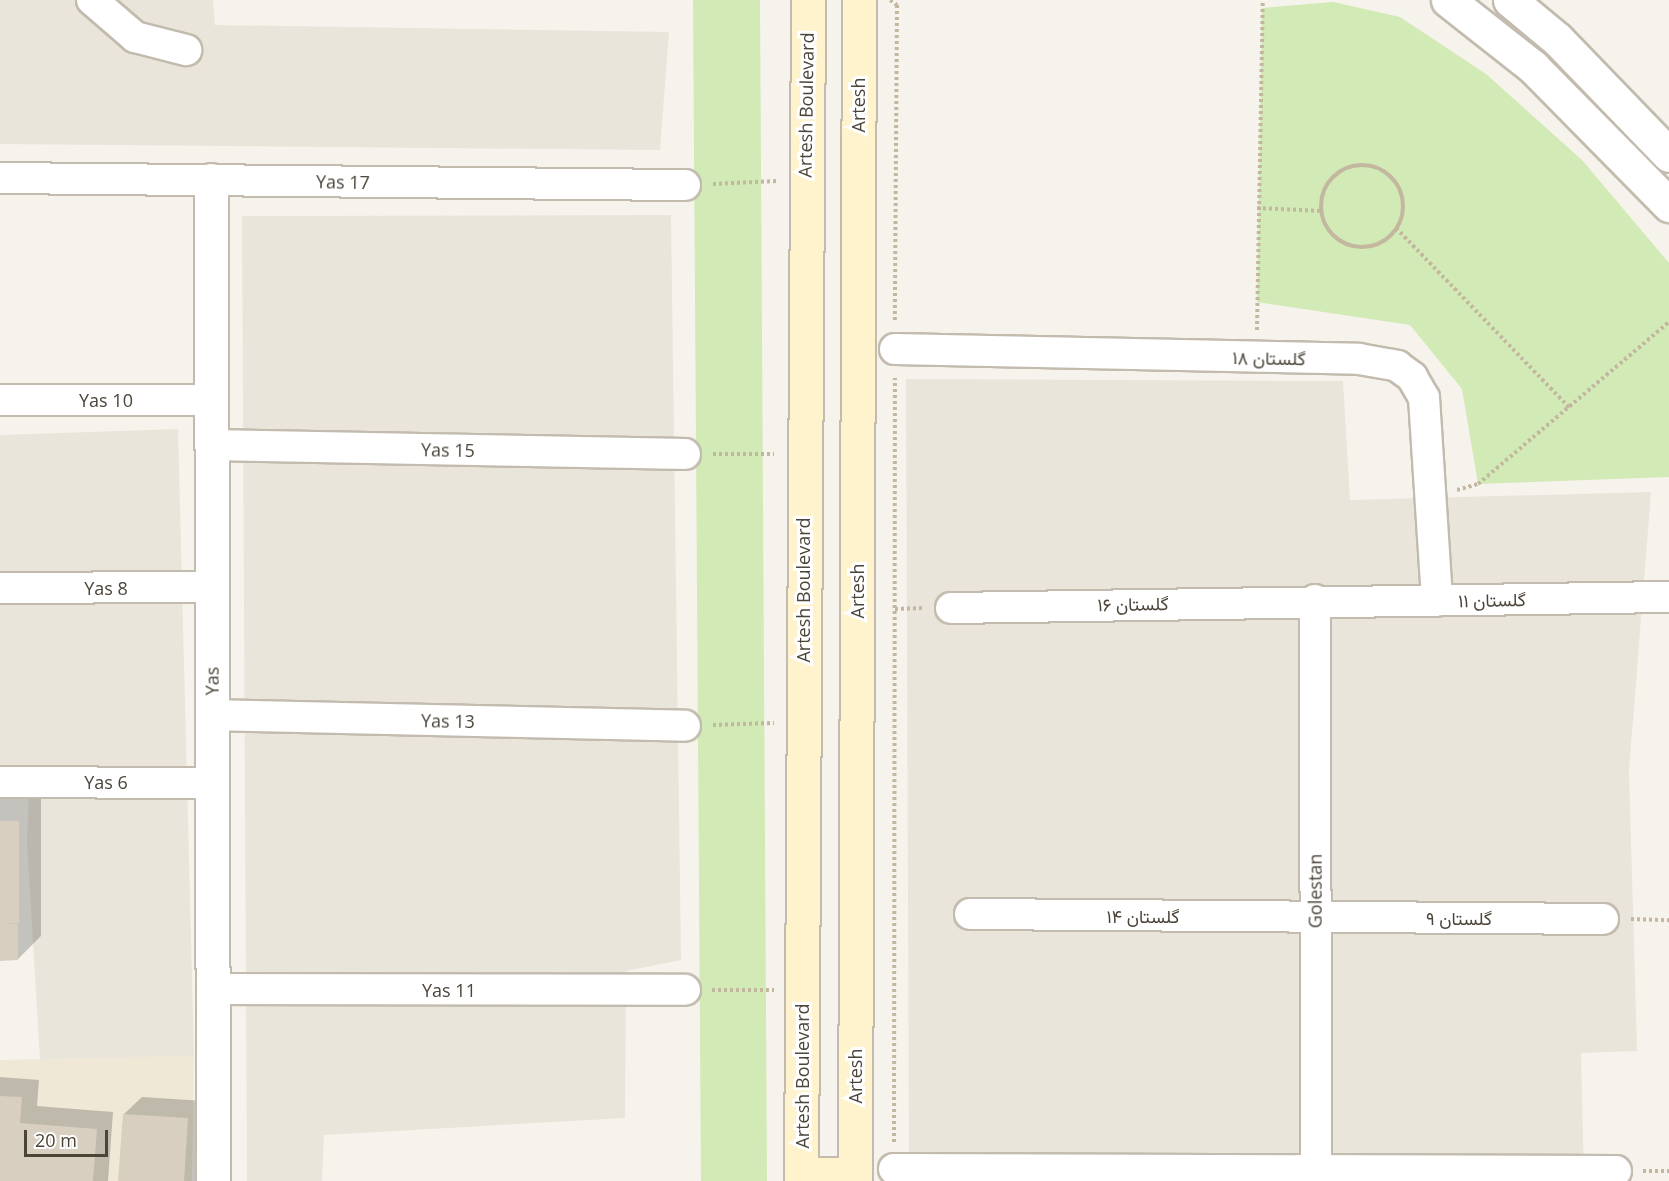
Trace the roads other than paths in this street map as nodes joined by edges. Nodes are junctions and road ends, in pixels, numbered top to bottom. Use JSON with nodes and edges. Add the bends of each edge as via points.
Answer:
{"nodes":[{"id":1,"x":92,"y":0,"type":"edge"},
{"id":2,"x":808,"y":0,"type":"edge"},
{"id":3,"x":859,"y":0,"type":"edge"},
{"id":4,"x":1448,"y":0,"type":"edge"},
{"id":5,"x":1510,"y":0,"type":"edge"},
{"id":6,"x":186,"y":50,"type":"dead end"},
{"id":7,"x":1669,"y":155,"type":"edge"},
{"id":8,"x":0,"y":178,"type":"edge"},
{"id":9,"x":211,"y":180,"type":"junction"},
{"id":10,"x":685,"y":186,"type":"road end"},
{"id":11,"x":1669,"y":205,"type":"edge"},
{"id":12,"x":895,"y":349,"type":"road end"},
{"id":13,"x":0,"y":400,"type":"edge"},
{"id":14,"x":212,"y":400,"type":"junction"},
{"id":15,"x":212,"y":445,"type":"junction"},
{"id":16,"x":685,"y":454,"type":"road end"},
{"id":17,"x":212,"y":587,"type":"junction"},
{"id":18,"x":0,"y":588,"type":"edge"},
{"id":19,"x":1669,"y":597,"type":"edge"},
{"id":20,"x":1315,"y":600,"type":"junction"},
{"id":21,"x":1437,"y":601,"type":"junction"},
{"id":22,"x":951,"y":608,"type":"dead end"},
{"id":23,"x":212,"y":715,"type":"junction"},
{"id":24,"x":685,"y":726,"type":"road end"},
{"id":25,"x":0,"y":782,"type":"edge"},
{"id":26,"x":213,"y":783,"type":"junction"},
{"id":27,"x":970,"y":914,"type":"dead end"},
{"id":28,"x":1315,"y":917,"type":"junction"},
{"id":29,"x":1603,"y":919,"type":"road end"},
{"id":30,"x":212,"y":989,"type":"junction"},
{"id":31,"x":685,"y":990,"type":"road end"},
{"id":32,"x":894,"y":1169,"type":"road end"},
{"id":33,"x":1616,"y":1171,"type":"dead end"},
{"id":34,"x":855,"y":1177,"type":"edge"},
{"id":35,"x":1316,"y":1177,"type":"edge"},
{"id":36,"x":801,"y":1178,"type":"edge"},
{"id":37,"x":213,"y":1181,"type":"edge"}],
"edges":[{"from":1,"to":6,"type":"street","via":[[135,37]]},
{"from":2,"to":36,"type":"main road","name":"Artesh Boulevard"},
{"from":3,"to":34,"type":"main road","name":"Artesh"},
{"from":4,"to":11,"type":"street","via":[[1533,67]]},
{"from":5,"to":7,"type":"street","via":[[1557,39]]},
{"from":8,"to":9,"type":"street","name":"Yas 17"},
{"from":9,"to":10,"type":"street","name":"Yas 17"},
{"from":9,"to":14,"type":"street","name":"Yas"},
{"from":12,"to":21,"type":"street","name":"گلستان ۱۸","via":[[1359,359],[1397,366],[1412,376],[1424,398]]},
{"from":13,"to":14,"type":"street","name":"Yas 10"},
{"from":14,"to":15,"type":"street","name":"Yas"},
{"from":15,"to":16,"type":"street","name":"Yas 15"},
{"from":15,"to":17,"type":"street","name":"Yas"},
{"from":17,"to":18,"type":"street","name":"Yas 8"},
{"from":17,"to":23,"type":"street","name":"Yas"},
{"from":19,"to":21,"type":"street","name":"گلستان ۱۱"},
{"from":20,"to":21,"type":"street","name":"گلستان ۱۱"},
{"from":20,"to":22,"type":"street","name":"گلستان ۱۶"},
{"from":20,"to":28,"type":"street","name":"Golestan"},
{"from":23,"to":24,"type":"street","name":"Yas 13"},
{"from":23,"to":26,"type":"street","name":"Yas"},
{"from":25,"to":26,"type":"street","name":"Yas 6"},
{"from":26,"to":30,"type":"street","name":"Yas"},
{"from":27,"to":28,"type":"street","name":"گلستان ۱۴"},
{"from":28,"to":29,"type":"street","name":"گلستان ۹"},
{"from":28,"to":35,"type":"street","name":"Golestan"},
{"from":30,"to":31,"type":"street","name":"Yas 11"},
{"from":30,"to":37,"type":"street","name":"Yas"},
{"from":32,"to":35,"type":"street"},
{"from":33,"to":35,"type":"street"},
{"from":34,"to":36,"type":"main road"}]}
